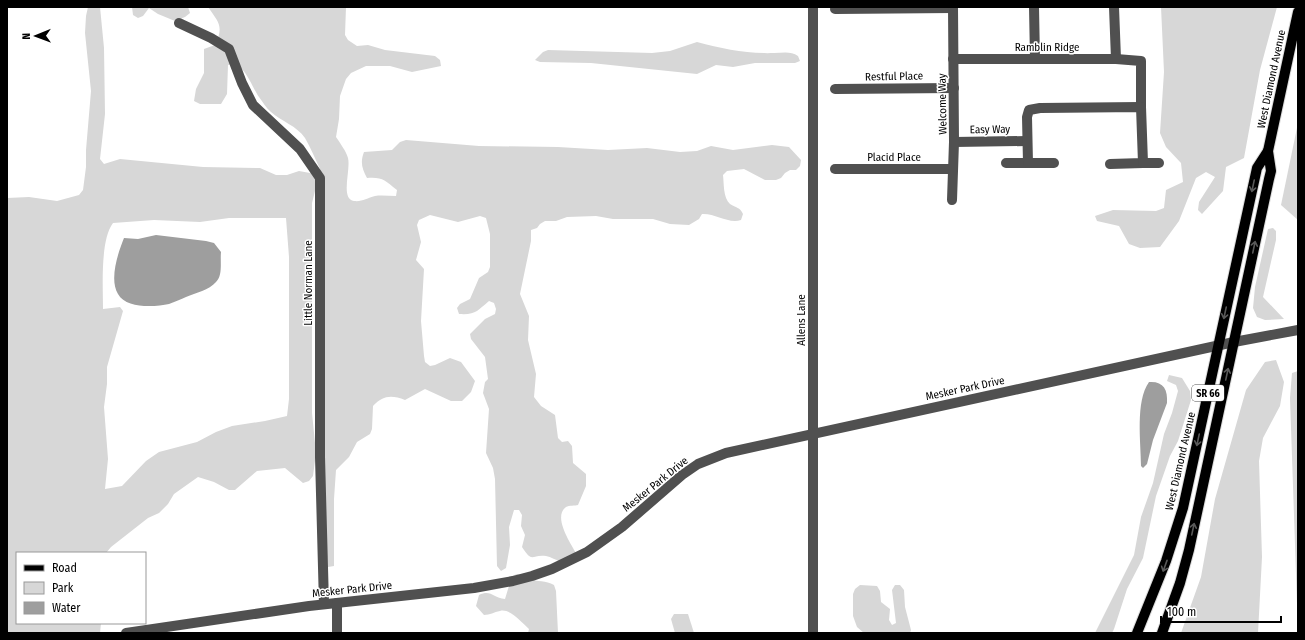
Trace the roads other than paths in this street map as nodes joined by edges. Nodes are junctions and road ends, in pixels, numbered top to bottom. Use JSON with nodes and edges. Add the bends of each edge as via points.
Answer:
{"nodes":[{"id":1,"x":813,"y":7,"type":"edge"},
{"id":2,"x":1034,"y":7,"type":"edge"},
{"id":3,"x":1114,"y":7,"type":"edge"},
{"id":4,"x":835,"y":8,"type":"dead end"},
{"id":5,"x":953,"y":8,"type":"edge"},
{"id":6,"x":1298,"y":12,"type":"edge"},
{"id":7,"x":179,"y":23,"type":"dead end"},
{"id":8,"x":953,"y":59,"type":"junction"},
{"id":9,"x":1035,"y":59,"type":"junction"},
{"id":10,"x":1116,"y":59,"type":"junction"},
{"id":11,"x":954,"y":88,"type":"junction"},
{"id":12,"x":835,"y":89,"type":"dead end"},
{"id":13,"x":1141,"y":107,"type":"junction"},
{"id":14,"x":1027,"y":141,"type":"junction"},
{"id":15,"x":954,"y":142,"type":"junction"},
{"id":16,"x":1268,"y":151,"type":"junction"},
{"id":17,"x":1006,"y":163,"type":"dead end"},
{"id":18,"x":1028,"y":163,"type":"junction"},
{"id":19,"x":1054,"y":163,"type":"dead end"},
{"id":20,"x":1110,"y":164,"type":"dead end"},
{"id":21,"x":1143,"y":164,"type":"junction"},
{"id":22,"x":1159,"y":164,"type":"dead end"},
{"id":23,"x":835,"y":169,"type":"dead end"},
{"id":24,"x":953,"y":170,"type":"junction"},
{"id":25,"x":952,"y":200,"type":"dead end"},
{"id":26,"x":1298,"y":330,"type":"edge"},
{"id":27,"x":1234,"y":342,"type":"junction"},
{"id":28,"x":1218,"y":345,"type":"junction"},
{"id":29,"x":813,"y":433,"type":"junction"},
{"id":30,"x":337,"y":603,"type":"junction"},
{"id":31,"x":324,"y":604,"type":"junction"},
{"id":32,"x":126,"y":633,"type":"edge"},
{"id":33,"x":337,"y":633,"type":"edge"},
{"id":34,"x":814,"y":633,"type":"edge"},
{"id":35,"x":1137,"y":633,"type":"edge"},
{"id":36,"x":1162,"y":633,"type":"edge"}],
"edges":[{"from":1,"to":29,"type":"street","name":"Allens Lane"},
{"from":2,"to":9,"type":"street"},
{"from":3,"to":10,"type":"street"},
{"from":4,"to":5,"type":"street"},
{"from":5,"to":8,"type":"street","name":"Welcome Way"},
{"from":6,"to":16,"type":"main road","name":"West Diamond Avenue","number":"SR 66"},
{"from":7,"to":31,"type":"street","name":"Little Norman Lane","via":[[229,49],[253,105],[300,149],[320,178],[320,457]]},
{"from":8,"to":9,"type":"street","name":"Ramblin Ridge"},
{"from":8,"to":11,"type":"street","name":"Welcome Way"},
{"from":9,"to":10,"type":"street","name":"Ramblin Ridge"},
{"from":10,"to":13,"type":"street","name":"Ramblin Ridge","via":[[1141,60]]},
{"from":11,"to":12,"type":"street","name":"Restful Place"},
{"from":11,"to":15,"type":"street","name":"Welcome Way"},
{"from":13,"to":14,"type":"street","via":[[1029,110]]},
{"from":13,"to":21,"type":"street"},
{"from":14,"to":15,"type":"street","name":"Easy Way"},
{"from":14,"to":18,"type":"street"},
{"from":15,"to":24,"type":"street","name":"Welcome Way"},
{"from":27,"to":16,"type":"main road","name":"West Diamond Avenue","number":"SR 66","one_way":true,"via":[[1271,171]]},
{"from":16,"to":28,"type":"main road","name":"West Diamond Avenue","number":"SR 66","one_way":true,"via":[[1257,168]]},
{"from":17,"to":18,"type":"street"},
{"from":18,"to":19,"type":"street"},
{"from":20,"to":21,"type":"street"},
{"from":21,"to":22,"type":"street"},
{"from":23,"to":24,"type":"street","name":"Placid Place"},
{"from":24,"to":25,"type":"street","name":"Welcome Way"},
{"from":26,"to":27,"type":"street","name":"Mesker Park Drive"},
{"from":27,"to":28,"type":"street","name":"Mesker Park Drive"},
{"from":36,"to":27,"type":"main road","name":"West Diamond Avenue","number":"SR 66","one_way":true,"via":[[1189,550]]},
{"from":28,"to":29,"type":"street","name":"Mesker Park Drive"},
{"from":28,"to":35,"type":"main road","name":"West Diamond Avenue","number":"SR 66","one_way":true,"via":[[1183,508],[1166,561]]},
{"from":29,"to":30,"type":"street","name":"Mesker Park Drive","via":[[740,449],[698,464],[608,538],[572,560],[532,576],[474,588]]},
{"from":29,"to":34,"type":"street","name":"Allens Lane"},
{"from":30,"to":31,"type":"street","name":"Mesker Park Drive"},
{"from":30,"to":33,"type":"street"},
{"from":31,"to":32,"type":"street","name":"Mesker Park Drive"}]}
